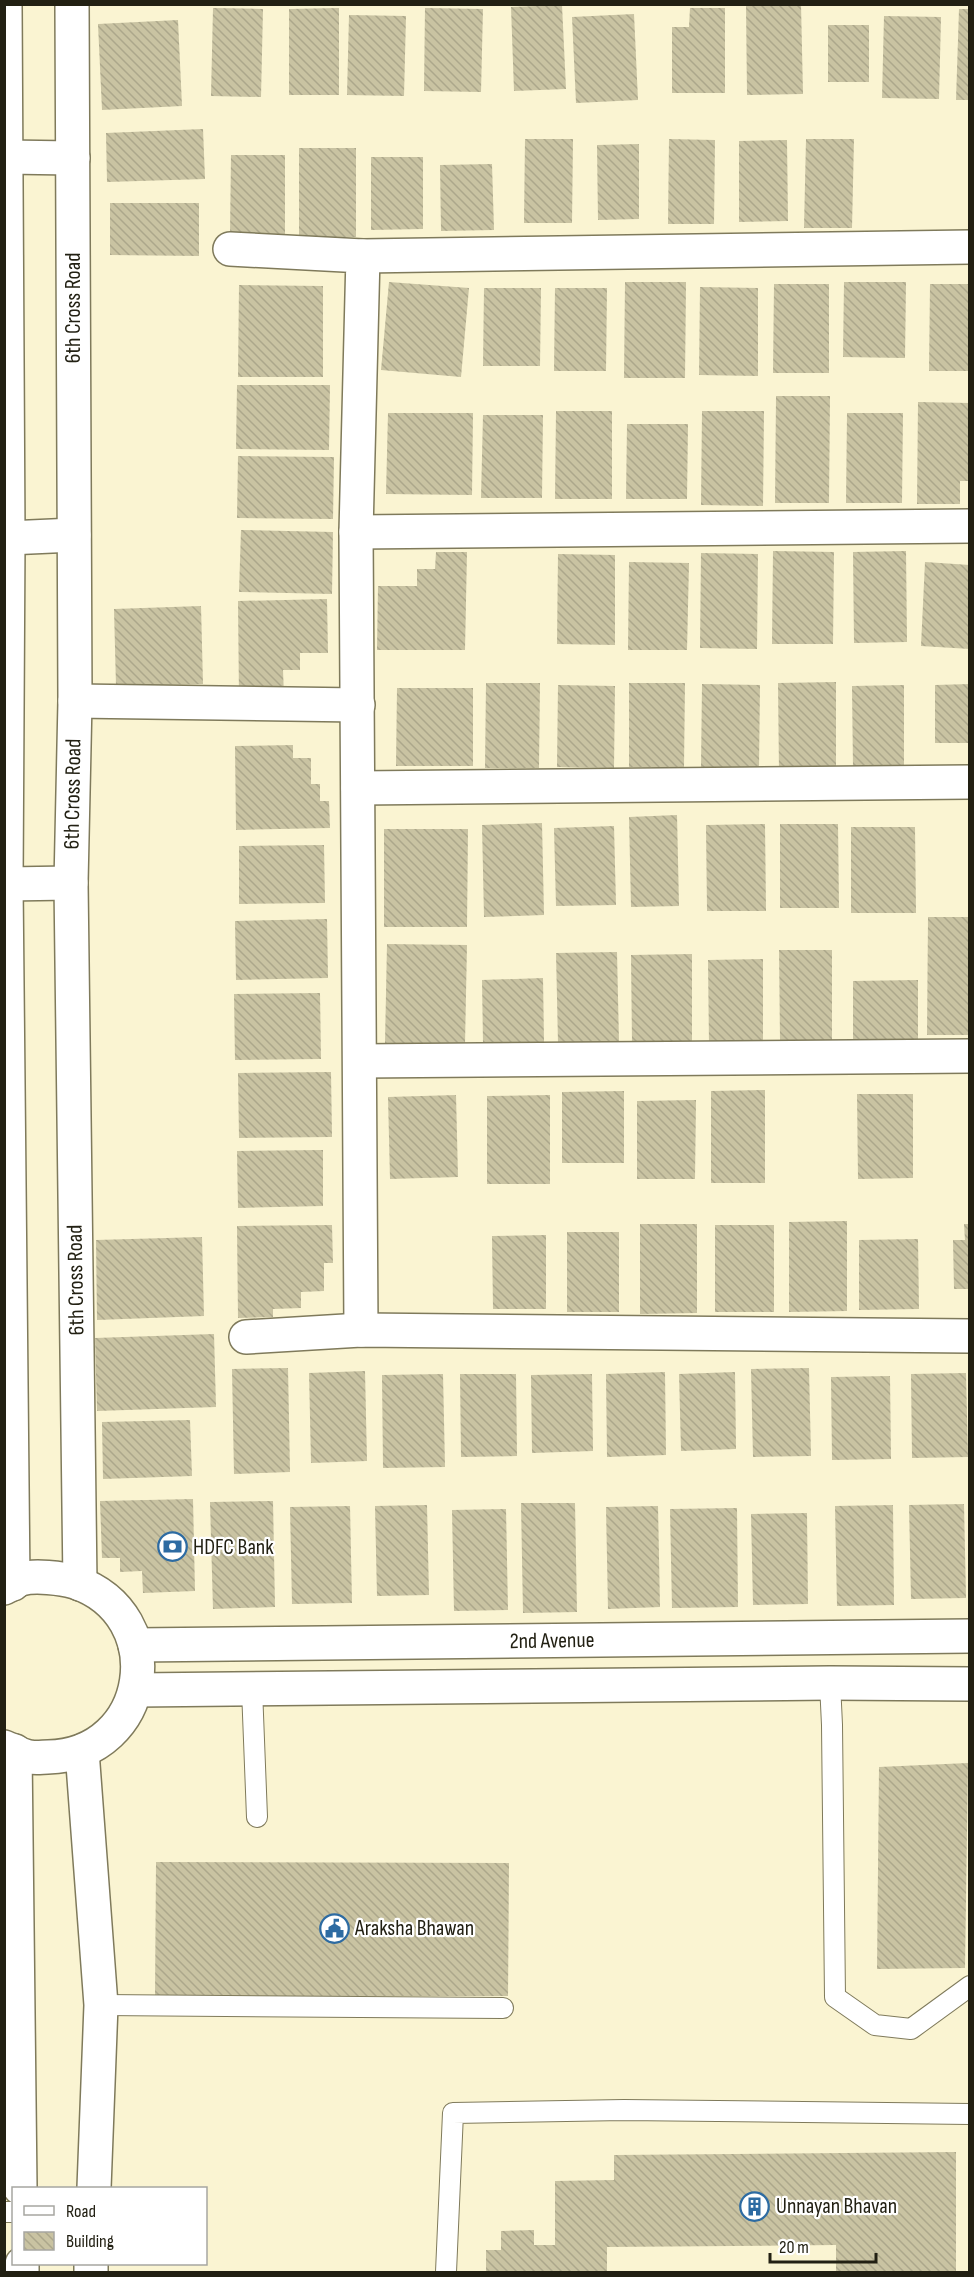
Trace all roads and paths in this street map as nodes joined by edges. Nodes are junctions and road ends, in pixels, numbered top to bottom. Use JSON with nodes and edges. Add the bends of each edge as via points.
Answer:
{"nodes":[{"id":1,"x":5,"y":4,"type":"edge"},
{"id":2,"x":72,"y":4,"type":"edge"},
{"id":3,"x":6,"y":157,"type":"edge"},
{"id":4,"x":73,"y":158,"type":"junction"},
{"id":5,"x":969,"y":247,"type":"edge"},
{"id":6,"x":230,"y":249,"type":"dead end"},
{"id":7,"x":363,"y":256,"type":"junction"},
{"id":8,"x":969,"y":526,"type":"edge"},
{"id":9,"x":357,"y":532,"type":"junction"},
{"id":10,"x":74,"y":535,"type":"junction"},
{"id":11,"x":8,"y":538,"type":"junction"},
{"id":12,"x":75,"y":701,"type":"junction"},
{"id":13,"x":358,"y":705,"type":"junction"},
{"id":14,"x":969,"y":782,"type":"edge"},
{"id":15,"x":358,"y":789,"type":"junction"},
{"id":16,"x":71,"y":883,"type":"junction"},
{"id":17,"x":6,"y":884,"type":"junction"},
{"id":18,"x":969,"y":1056,"type":"edge"},
{"id":19,"x":360,"y":1061,"type":"junction"},
{"id":20,"x":361,"y":1330,"type":"junction"},
{"id":21,"x":969,"y":1336,"type":"edge"},
{"id":22,"x":246,"y":1337,"type":"dead end"},
{"id":23,"x":8,"y":1358,"type":"edge"},
{"id":24,"x":80,"y":1584,"type":"junction"},
{"id":25,"x":9,"y":1586,"type":"edge"},
{"id":26,"x":969,"y":1636,"type":"edge"},
{"id":27,"x":135,"y":1645,"type":"junction"},
{"id":28,"x":830,"y":1683,"type":"junction"},
{"id":29,"x":969,"y":1684,"type":"edge"},
{"id":30,"x":252,"y":1689,"type":"junction"},
{"id":31,"x":136,"y":1690,"type":"junction"},
{"id":32,"x":10,"y":1749,"type":"edge"},
{"id":33,"x":82,"y":1751,"type":"junction"},
{"id":34,"x":257,"y":1817,"type":"dead end"},
{"id":35,"x":969,"y":1986,"type":"edge"},
{"id":36,"x":101,"y":2005,"type":"junction"},
{"id":37,"x":503,"y":2008,"type":"dead end"},
{"id":38,"x":12,"y":2041,"type":"edge"},
{"id":39,"x":969,"y":2114,"type":"edge"},
{"id":40,"x":20,"y":2187,"type":"edge"},
{"id":41,"x":94,"y":2187,"type":"edge"},
{"id":42,"x":446,"y":2272,"type":"edge"}],
"edges":[{"from":1,"to":3,"type":"street"},
{"from":2,"to":4,"type":"street","name":"6th Cross Road"},
{"from":3,"to":4,"type":"street"},
{"from":3,"to":11,"type":"street"},
{"from":4,"to":10,"type":"street","name":"6th Cross Road"},
{"from":5,"to":7,"type":"street"},
{"from":6,"to":7,"type":"street"},
{"from":7,"to":9,"type":"street"},
{"from":8,"to":9,"type":"street"},
{"from":9,"to":13,"type":"street"},
{"from":10,"to":11,"type":"street"},
{"from":10,"to":12,"type":"street","name":"6th Cross Road"},
{"from":11,"to":17,"type":"street"},
{"from":12,"to":13,"type":"street"},
{"from":12,"to":16,"type":"street","name":"6th Cross Road"},
{"from":13,"to":15,"type":"street"},
{"from":14,"to":15,"type":"street"},
{"from":15,"to":19,"type":"street"},
{"from":16,"to":17,"type":"street"},
{"from":16,"to":24,"type":"street","name":"6th Cross Road"},
{"from":17,"to":23,"type":"street"},
{"from":18,"to":19,"type":"street"},
{"from":19,"to":20,"type":"street"},
{"from":20,"to":21,"type":"street"},
{"from":20,"to":22,"type":"street"},
{"from":23,"to":25,"type":"street"},
{"from":24,"to":25,"type":"street","via":[[63,1578],[22,1578]]},
{"from":24,"to":27,"type":"street","via":[[95,1590],[119,1610]]},
{"from":26,"to":27,"type":"street","name":"2nd Avenue"},
{"from":27,"to":31,"type":"street","via":[[139,1669]]},
{"from":28,"to":29,"type":"street","name":"2nd Avenue"},
{"from":28,"to":30,"type":"street","name":"2nd Avenue"},
{"from":28,"to":35,"type":"lane","via":[[836,1997],[875,2025],[911,2029]]},
{"from":30,"to":31,"type":"street","name":"2nd Avenue"},
{"from":30,"to":34,"type":"lane"},
{"from":31,"to":33,"type":"street","via":[[120,1723],[97,1745]]},
{"from":32,"to":33,"type":"street","via":[[30,1757],[68,1756]]},
{"from":32,"to":38,"type":"street"},
{"from":33,"to":36,"type":"street"},
{"from":36,"to":37,"type":"lane"},
{"from":36,"to":41,"type":"street"},
{"from":38,"to":40,"type":"street"},
{"from":39,"to":42,"type":"lane","via":[[636,2110],[453,2113]]}]}
